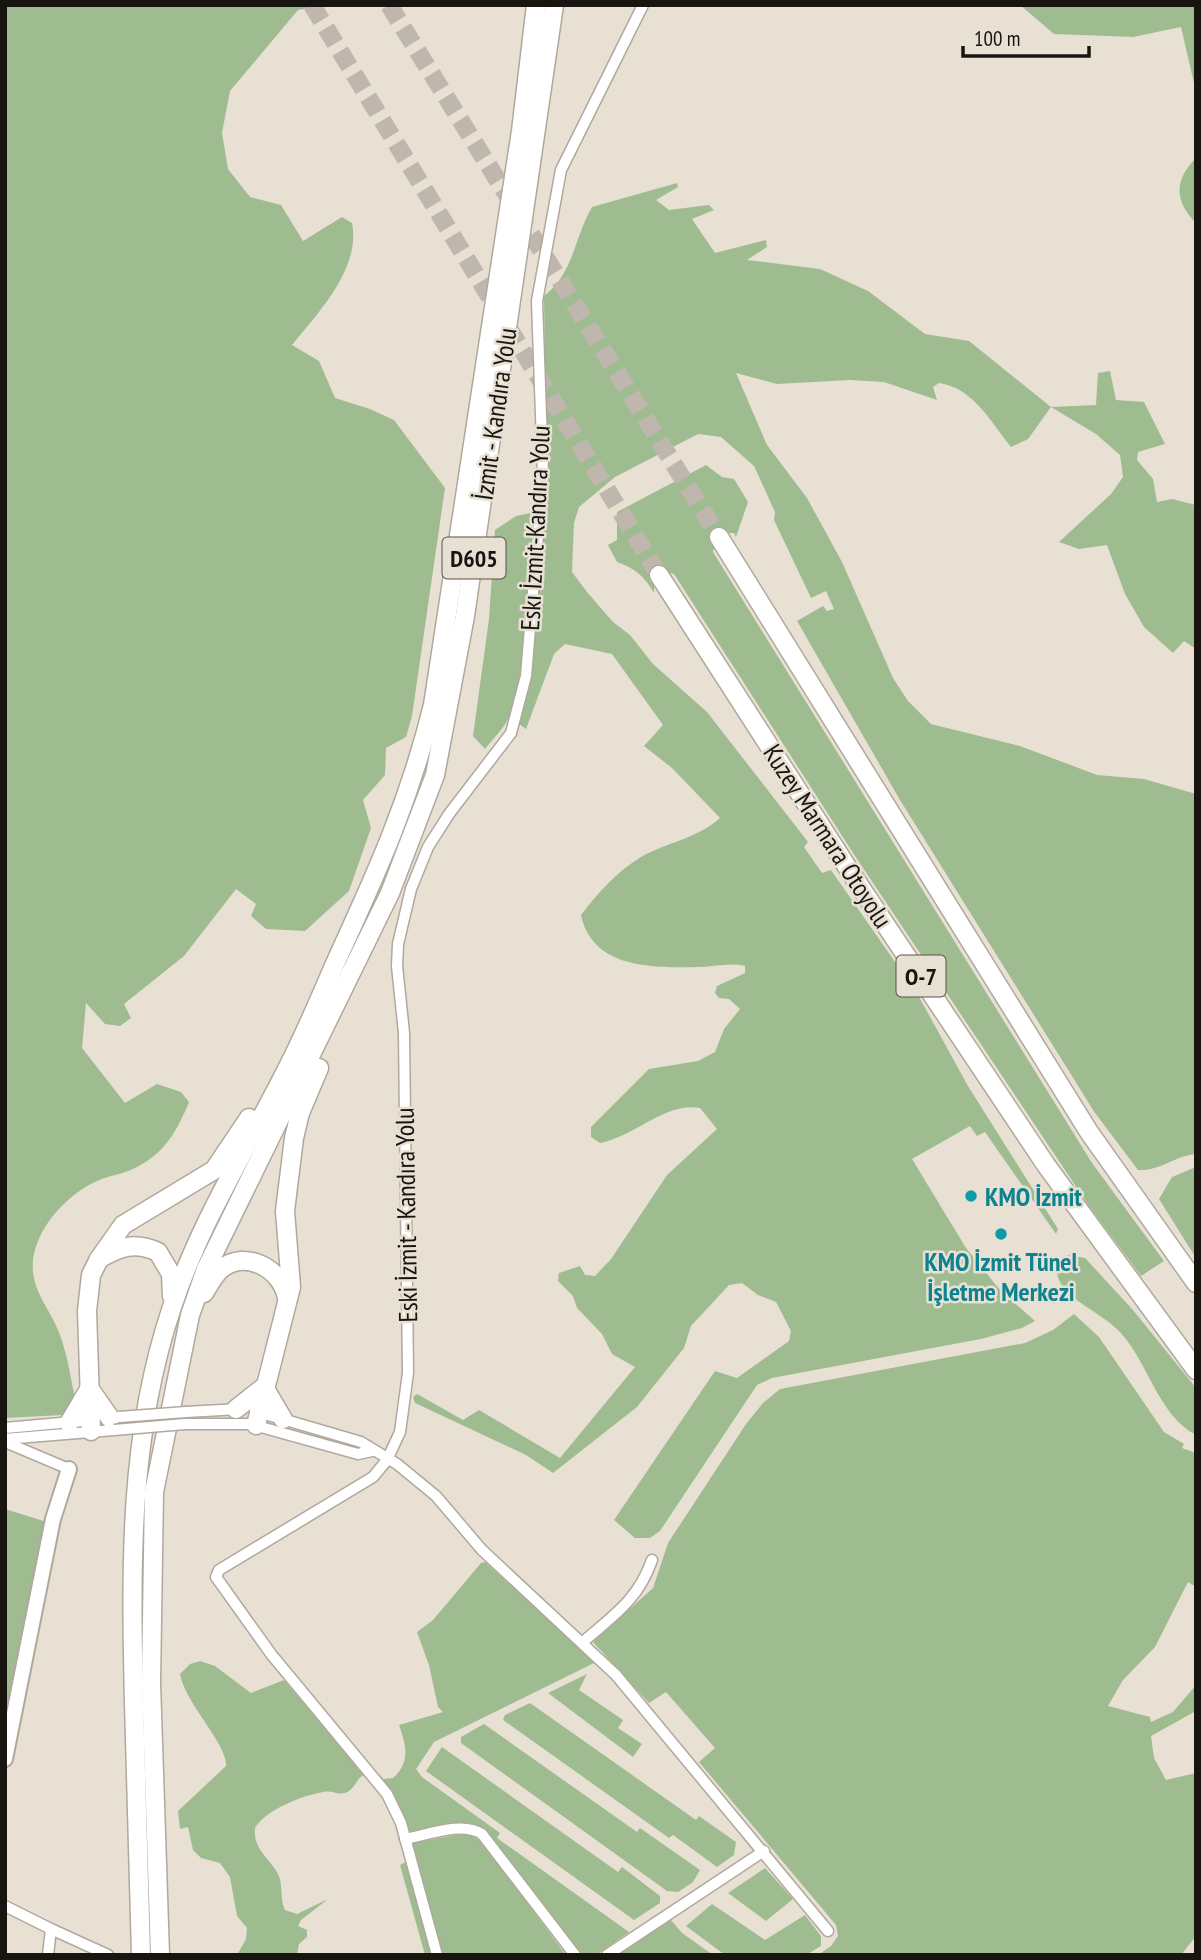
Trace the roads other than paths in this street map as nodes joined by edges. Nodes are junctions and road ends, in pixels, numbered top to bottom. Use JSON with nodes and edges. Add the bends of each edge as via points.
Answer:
{"nodes":[{"id":1,"x":536,"y":5,"type":"edge"},
{"id":2,"x":554,"y":5,"type":"edge"},
{"id":3,"x":643,"y":5,"type":"edge"},
{"id":4,"x":719,"y":537,"type":"tunnel mouth"},
{"id":5,"x":659,"y":575,"type":"tunnel mouth"},
{"id":6,"x":397,"y":966,"type":"joint"},
{"id":7,"x":334,"y":1011,"type":"junction"},
{"id":8,"x":290,"y":1063,"type":"junction"},
{"id":9,"x":99,"y":1259,"type":"junction"},
{"id":10,"x":1196,"y":1283,"type":"edge"},
{"id":11,"x":288,"y":1301,"type":"junction"},
{"id":12,"x":172,"y":1307,"type":"junction"},
{"id":13,"x":190,"y":1315,"type":"junction"},
{"id":14,"x":1195,"y":1370,"type":"edge"},
{"id":15,"x":264,"y":1387,"type":"junction"},
{"id":16,"x":89,"y":1388,"type":"junction"},
{"id":17,"x":236,"y":1409,"type":"junction"},
{"id":18,"x":258,"y":1419,"type":"junction"},
{"id":19,"x":283,"y":1419,"type":"junction"},
{"id":20,"x":114,"y":1422,"type":"junction"},
{"id":21,"x":69,"y":1423,"type":"junction"},
{"id":22,"x":91,"y":1426,"type":"junction"},
{"id":23,"x":5,"y":1428,"type":"edge"},
{"id":24,"x":5,"y":1441,"type":"edge"},
{"id":25,"x":372,"y":1451,"type":"junction"},
{"id":26,"x":387,"y":1460,"type":"junction"},
{"id":27,"x":69,"y":1469,"type":"joint"},
{"id":28,"x":652,"y":1560,"type":"dead end"},
{"id":29,"x":583,"y":1642,"type":"junction"},
{"id":30,"x":5,"y":1759,"type":"edge"},
{"id":31,"x":405,"y":1839,"type":"junction"},
{"id":32,"x":764,"y":1851,"type":"junction"},
{"id":33,"x":5,"y":1906,"type":"edge"},
{"id":34,"x":51,"y":1929,"type":"junction"},
{"id":35,"x":828,"y":1931,"type":"dead end"},
{"id":36,"x":48,"y":1955,"type":"edge"},
{"id":37,"x":108,"y":1955,"type":"edge"},
{"id":38,"x":141,"y":1955,"type":"edge"},
{"id":39,"x":160,"y":1955,"type":"edge"},
{"id":40,"x":437,"y":1955,"type":"edge"},
{"id":41,"x":575,"y":1955,"type":"edge"},
{"id":42,"x":607,"y":1955,"type":"edge"}],
"edges":[{"from":1,"to":8,"type":"highway","via":[[521,131],[433,705],[397,826]]},
{"from":2,"to":7,"type":"highway","name":"İzmit - Kandıra Yolu","number":"D605","via":[[447,721],[418,825]]},
{"from":3,"to":6,"type":"street","name":"Eskı İzmit-Kandıra Yolu","via":[[561,170],[537,301],[543,473],[526,676],[511,733],[428,847],[411,890]]},
{"from":4,"to":10,"type":"highway","number":"O-7","via":[[1089,1132]]},
{"from":5,"to":14,"type":"highway","name":"Kuzey Marmara Otoyolu","number":"O-7","via":[[1046,1165]]},
{"from":6,"to":26,"type":"street","name":"Eski İzmit - Kandıra Yolu","via":[[404,1033],[408,1373],[400,1432]]},
{"from":7,"to":11,"type":"highway","via":[[322,1060],[293,1138],[285,1211]]},
{"from":7,"to":13,"type":"highway","via":[[240,1194]]},
{"from":8,"to":9,"type":"highway","via":[[214,1170],[123,1225]]},
{"from":8,"to":12,"type":"highway","via":[[214,1207]]},
{"from":9,"to":12,"type":"highway","via":[[135,1245],[158,1252],[171,1274]]},
{"from":9,"to":16,"type":"highway","via":[[88,1294]]},
{"from":11,"to":13,"type":"highway","via":[[270,1270],[245,1261],[222,1268]]},
{"from":11,"to":15,"type":"highway"},
{"from":12,"to":38,"type":"highway","via":[[143,1420],[133,1502]]},
{"from":13,"to":39,"type":"highway","via":[[154,1492],[152,1683]]},
{"from":15,"to":17,"type":"highway"},
{"from":15,"to":18,"type":"highway"},
{"from":15,"to":19,"type":"highway"},
{"from":16,"to":20,"type":"highway"},
{"from":16,"to":21,"type":"highway"},
{"from":16,"to":22,"type":"highway"},
{"from":17,"to":18,"type":"street"},
{"from":17,"to":20,"type":"street","bridge":true},
{"from":18,"to":19,"type":"street"},
{"from":18,"to":20,"type":"street","bridge":true},
{"from":18,"to":25,"type":"street","via":[[358,1454]]},
{"from":19,"to":25,"type":"street","via":[[361,1442]]},
{"from":20,"to":22,"type":"street"},
{"from":21,"to":22,"type":"street"},
{"from":21,"to":23,"type":"street"},
{"from":22,"to":24,"type":"street"},
{"from":24,"to":27,"type":"street"},
{"from":25,"to":26,"type":"street"},
{"from":26,"to":29,"type":"street","via":[[436,1496],[482,1550]]},
{"from":26,"to":31,"type":"street","via":[[373,1477],[219,1570],[216,1577],[271,1654],[387,1794]]},
{"from":27,"to":30,"type":"street","via":[[48,1545]]},
{"from":28,"to":29,"type":"street","via":[[634,1598]]},
{"from":29,"to":32,"type":"street"},
{"from":31,"to":40,"type":"street"},
{"from":31,"to":41,"type":"street","via":[[467,1828],[482,1834]]},
{"from":32,"to":35,"type":"street"},
{"from":32,"to":42,"type":"street"},
{"from":33,"to":34,"type":"street"},
{"from":34,"to":36,"type":"street"},
{"from":34,"to":37,"type":"street"}]}
